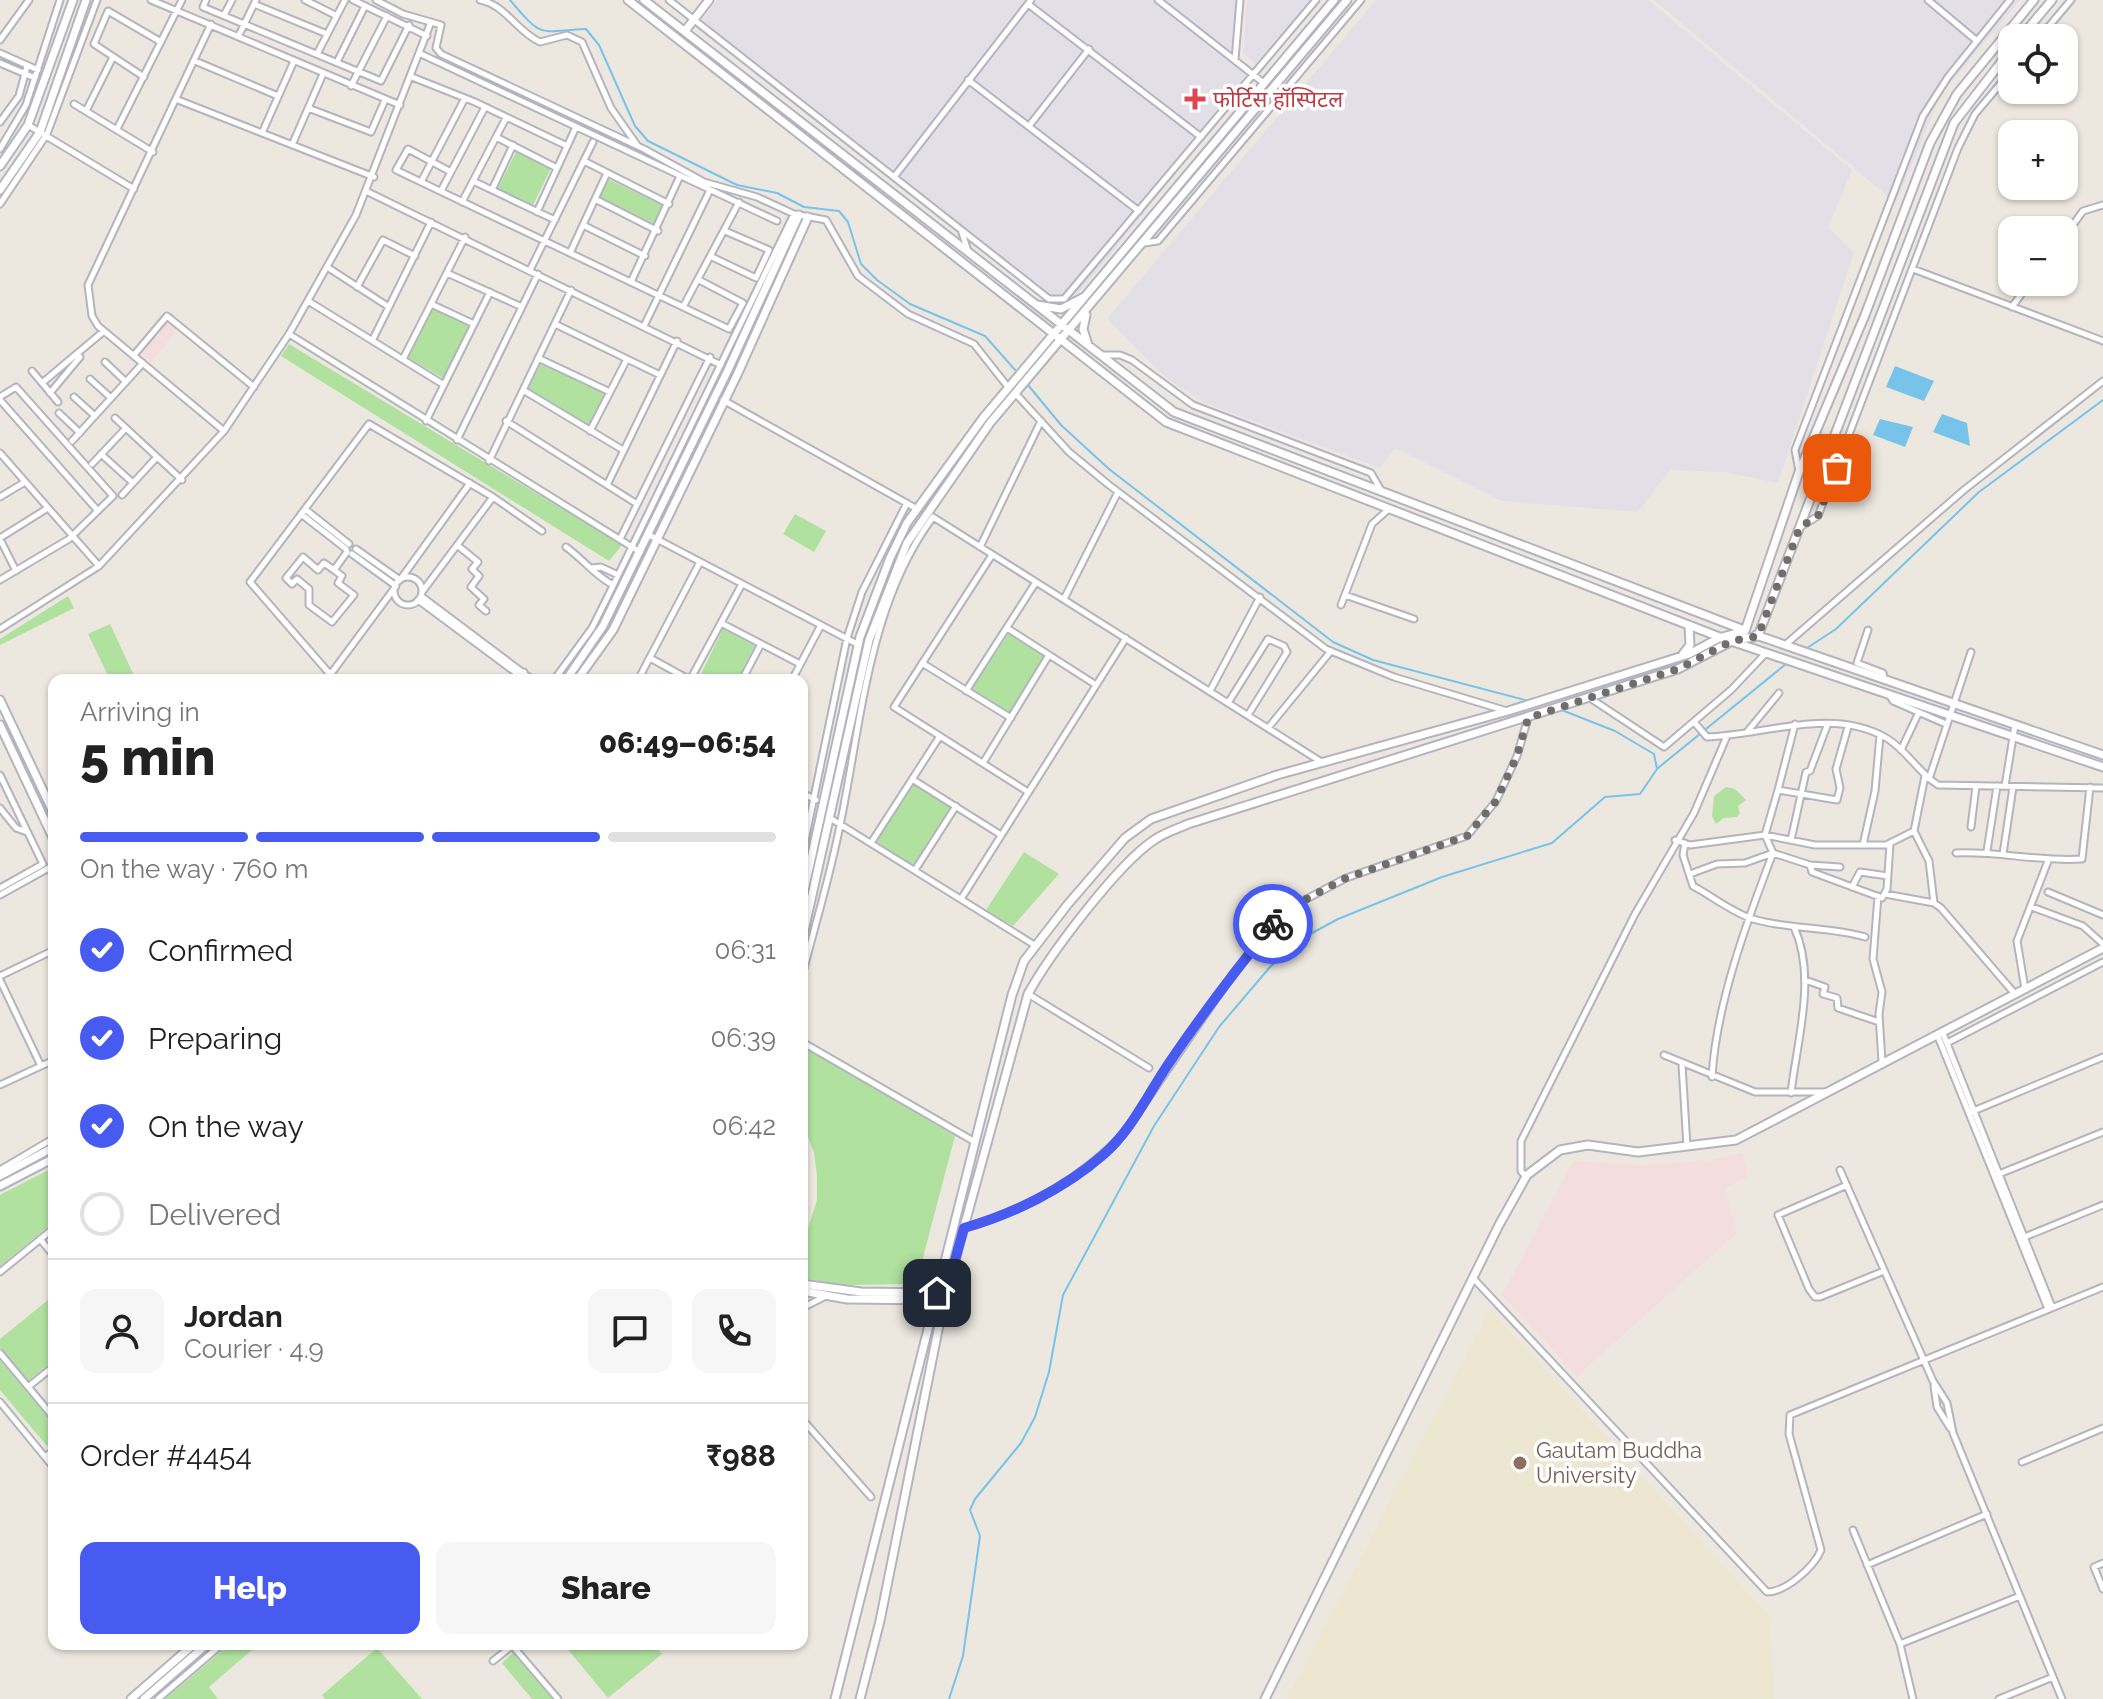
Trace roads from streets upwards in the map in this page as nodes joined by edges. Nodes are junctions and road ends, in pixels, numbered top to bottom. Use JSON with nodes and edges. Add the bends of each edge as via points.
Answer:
{"nodes":[{"id":1,"x":29,"y":0,"type":"edge"},
{"id":2,"x":60,"y":0,"type":"edge"},
{"id":3,"x":73,"y":0,"type":"edge"},
{"id":4,"x":86,"y":0,"type":"edge"},
{"id":5,"x":97,"y":0,"type":"edge"},
{"id":6,"x":151,"y":0,"type":"edge"},
{"id":7,"x":182,"y":0,"type":"edge"},
{"id":8,"x":206,"y":0,"type":"edge"},
{"id":9,"x":232,"y":0,"type":"edge"},
{"id":10,"x":305,"y":0,"type":"edge"},
{"id":11,"x":345,"y":0,"type":"edge"},
{"id":12,"x":353,"y":0,"type":"edge"},
{"id":13,"x":376,"y":0,"type":"edge"},
{"id":14,"x":480,"y":0,"type":"edge"},
{"id":15,"x":628,"y":0,"type":"edge"},
{"id":16,"x":644,"y":0,"type":"edge"},
{"id":17,"x":669,"y":0,"type":"edge"},
{"id":18,"x":709,"y":0,"type":"edge"},
{"id":19,"x":1158,"y":0,"type":"edge"},
{"id":20,"x":1240,"y":0,"type":"edge"},
{"id":21,"x":1316,"y":0,"type":"edge"},
{"id":22,"x":1334,"y":0,"type":"edge"},
{"id":23,"x":1347,"y":0,"type":"edge"},
{"id":24,"x":1361,"y":0,"type":"edge"},
{"id":25,"x":1928,"y":0,"type":"edge"},
{"id":26,"x":2010,"y":0,"type":"edge"},
{"id":27,"x":2034,"y":0,"type":"edge"},
{"id":28,"x":2052,"y":0,"type":"edge"},
{"id":29,"x":2069,"y":0,"type":"edge"},
{"id":30,"x":255,"y":2,"type":"edge"},
{"id":31,"x":1030,"y":2,"type":"edge"},
{"id":32,"x":365,"y":6,"type":"junction"},
{"id":33,"x":177,"y":10,"type":"junction"},
{"id":34,"x":224,"y":15,"type":"junction"},
{"id":35,"x":337,"y":16,"type":"junction"},
{"id":36,"x":387,"y":16,"type":"junction"},
{"id":37,"x":694,"y":20,"type":"junction"},
{"id":38,"x":431,"y":22,"type":"junction"},
{"id":39,"x":211,"y":24,"type":"junction"},
{"id":40,"x":245,"y":24,"type":"junction"},
{"id":41,"x":2032,"y":24,"type":"edge"},
{"id":42,"x":2051,"y":24,"type":"edge"},
{"id":43,"x":409,"y":25,"type":"junction"},
{"id":44,"x":685,"y":31,"type":"junction"},
{"id":45,"x":327,"y":34,"type":"junction"},
{"id":46,"x":427,"y":36,"type":"junction"},
{"id":47,"x":238,"y":37,"type":"junction"},
{"id":48,"x":0,"y":40,"type":"edge"},
{"id":49,"x":1977,"y":41,"type":"junction"},
{"id":50,"x":161,"y":42,"type":"junction"},
{"id":51,"x":1089,"y":49,"type":"junction"},
{"id":52,"x":0,"y":53,"type":"edge"},
{"id":53,"x":317,"y":54,"type":"junction"},
{"id":54,"x":421,"y":54,"type":"junction"},
{"id":55,"x":113,"y":57,"type":"junction"},
{"id":56,"x":195,"y":61,"type":"junction"},
{"id":57,"x":294,"y":61,"type":"junction"},
{"id":58,"x":1235,"y":61,"type":"junction"},
{"id":59,"x":337,"y":62,"type":"junction"},
{"id":60,"x":0,"y":63,"type":"edge"},
{"id":61,"x":1998,"y":65,"type":"edge"},
{"id":62,"x":27,"y":66,"type":"junction"},
{"id":63,"x":38,"y":70,"type":"junction"},
{"id":64,"x":359,"y":71,"type":"junction"},
{"id":65,"x":25,"y":74,"type":"junction"},
{"id":66,"x":323,"y":74,"type":"junction"},
{"id":67,"x":1254,"y":75,"type":"junction"},
{"id":68,"x":144,"y":77,"type":"junction"},
{"id":69,"x":412,"y":77,"type":"junction"},
{"id":70,"x":35,"y":78,"type":"junction"},
{"id":71,"x":968,"y":80,"type":"junction"},
{"id":72,"x":1265,"y":83,"type":"junction"},
{"id":73,"x":351,"y":86,"type":"junction"},
{"id":74,"x":1998,"y":87,"type":"edge"},
{"id":75,"x":1272,"y":89,"type":"junction"},
{"id":76,"x":278,"y":96,"type":"junction"},
{"id":77,"x":465,"y":98,"type":"junction"},
{"id":78,"x":178,"y":100,"type":"junction"},
{"id":79,"x":385,"y":100,"type":"junction"},
{"id":80,"x":74,"y":104,"type":"dead end"},
{"id":81,"x":400,"y":105,"type":"junction"},
{"id":82,"x":485,"y":107,"type":"junction"},
{"id":83,"x":308,"y":108,"type":"junction"},
{"id":84,"x":86,"y":111,"type":"junction"},
{"id":85,"x":506,"y":118,"type":"junction"},
{"id":86,"x":0,"y":122,"type":"edge"},
{"id":87,"x":28,"y":125,"type":"junction"},
{"id":88,"x":1029,"y":126,"type":"junction"},
{"id":89,"x":576,"y":127,"type":"junction"},
{"id":90,"x":117,"y":129,"type":"junction"},
{"id":91,"x":44,"y":133,"type":"junction"},
{"id":92,"x":262,"y":133,"type":"junction"},
{"id":93,"x":496,"y":137,"type":"junction"},
{"id":94,"x":1201,"y":137,"type":"junction"},
{"id":95,"x":593,"y":142,"type":"dead end"},
{"id":96,"x":292,"y":145,"type":"junction"},
{"id":97,"x":513,"y":145,"type":"junction"},
{"id":98,"x":567,"y":146,"type":"junction"},
{"id":99,"x":638,"y":146,"type":"junction"},
{"id":100,"x":0,"y":149,"type":"edge"},
{"id":101,"x":153,"y":152,"type":"junction"},
{"id":102,"x":432,"y":161,"type":"junction"},
{"id":103,"x":584,"y":161,"type":"junction"},
{"id":104,"x":0,"y":166,"type":"edge"},
{"id":105,"x":557,"y":168,"type":"junction"},
{"id":106,"x":451,"y":172,"type":"junction"},
{"id":107,"x":607,"y":173,"type":"junction"},
{"id":108,"x":680,"y":176,"type":"junction"},
{"id":109,"x":374,"y":177,"type":"junction"},
{"id":110,"x":894,"y":177,"type":"junction"},
{"id":111,"x":473,"y":181,"type":"junction"},
{"id":112,"x":421,"y":182,"type":"junction"},
{"id":113,"x":134,"y":189,"type":"junction"},
{"id":114,"x":711,"y":189,"type":"junction"},
{"id":115,"x":0,"y":190,"type":"edge"},
{"id":116,"x":492,"y":190,"type":"junction"},
{"id":117,"x":441,"y":191,"type":"junction"},
{"id":118,"x":368,"y":192,"type":"junction"},
{"id":119,"x":595,"y":199,"type":"junction"},
{"id":120,"x":462,"y":202,"type":"junction"},
{"id":121,"x":739,"y":202,"type":"junction"},
{"id":122,"x":0,"y":204,"type":"edge"},
{"id":123,"x":669,"y":204,"type":"junction"},
{"id":124,"x":2103,"y":205,"type":"edge"},
{"id":125,"x":1139,"y":211,"type":"junction"},
{"id":126,"x":537,"y":212,"type":"junction"},
{"id":127,"x":796,"y":214,"type":"junction"},
{"id":128,"x":808,"y":217,"type":"junction"},
{"id":129,"x":2078,"y":218,"type":"edge"},
{"id":130,"x":555,"y":220,"type":"junction"},
{"id":131,"x":1131,"y":220,"type":"junction"},
{"id":132,"x":777,"y":221,"type":"dead end"},
{"id":133,"x":431,"y":222,"type":"junction"},
{"id":134,"x":583,"y":225,"type":"junction"},
{"id":135,"x":960,"y":229,"type":"junction"},
{"id":136,"x":658,"y":231,"type":"junction"},
{"id":137,"x":725,"y":231,"type":"junction"},
{"id":138,"x":465,"y":237,"type":"junction"},
{"id":139,"x":1133,"y":240,"type":"junction"},
{"id":140,"x":545,"y":241,"type":"junction"},
{"id":141,"x":1144,"y":243,"type":"junction"},
{"id":142,"x":570,"y":253,"type":"junction"},
{"id":143,"x":968,"y":253,"type":"junction"},
{"id":144,"x":415,"y":256,"type":"junction"},
{"id":145,"x":645,"y":256,"type":"junction"},
{"id":146,"x":712,"y":257,"type":"junction"},
{"id":147,"x":327,"y":267,"type":"junction"},
{"id":148,"x":1913,"y":269,"type":"junction"},
{"id":149,"x":530,"y":270,"type":"junction"},
{"id":150,"x":447,"y":273,"type":"junction"},
{"id":151,"x":538,"y":274,"type":"junction"},
{"id":152,"x":699,"y":280,"type":"junction"},
{"id":153,"x":631,"y":282,"type":"junction"},
{"id":154,"x":357,"y":287,"type":"junction"},
{"id":155,"x":571,"y":290,"type":"junction"},
{"id":156,"x":490,"y":292,"type":"junction"},
{"id":157,"x":1090,"y":293,"type":"junction"},
{"id":158,"x":659,"y":296,"type":"junction"},
{"id":159,"x":2020,"y":296,"type":"edge"},
{"id":160,"x":308,"y":301,"type":"junction"},
{"id":161,"x":431,"y":304,"type":"junction"},
{"id":162,"x":1035,"y":305,"type":"junction"},
{"id":163,"x":389,"y":307,"type":"junction"},
{"id":164,"x":522,"y":307,"type":"junction"},
{"id":165,"x":683,"y":307,"type":"junction"},
{"id":166,"x":2012,"y":307,"type":"junction"},
{"id":167,"x":1089,"y":309,"type":"junction"},
{"id":168,"x":555,"y":324,"type":"junction"},
{"id":169,"x":474,"y":325,"type":"junction"},
{"id":170,"x":644,"y":326,"type":"junction"},
{"id":171,"x":1062,"y":326,"type":"junction"},
{"id":172,"x":104,"y":331,"type":"junction"},
{"id":173,"x":1070,"y":332,"type":"junction"},
{"id":174,"x":289,"y":334,"type":"junction"},
{"id":175,"x":1055,"y":335,"type":"junction"},
{"id":176,"x":373,"y":339,"type":"junction"},
{"id":177,"x":677,"y":341,"type":"junction"},
{"id":178,"x":1062,"y":341,"type":"junction"},
{"id":179,"x":2103,"y":341,"type":"edge"},
{"id":180,"x":88,"y":347,"type":"junction"},
{"id":181,"x":1089,"y":347,"type":"junction"},
{"id":182,"x":134,"y":355,"type":"junction"},
{"id":183,"x":1099,"y":355,"type":"junction"},
{"id":184,"x":710,"y":357,"type":"junction"},
{"id":185,"x":538,"y":358,"type":"junction"},
{"id":186,"x":403,"y":359,"type":"junction"},
{"id":187,"x":627,"y":359,"type":"junction"},
{"id":188,"x":105,"y":362,"type":"dead end"},
{"id":189,"x":143,"y":363,"type":"junction"},
{"id":190,"x":721,"y":365,"type":"junction"},
{"id":191,"x":32,"y":371,"type":"dead end"},
{"id":192,"x":660,"y":375,"type":"junction"},
{"id":193,"x":90,"y":379,"type":"dead end"},
{"id":194,"x":2103,"y":381,"type":"edge"},
{"id":195,"x":126,"y":382,"type":"junction"},
{"id":196,"x":42,"y":383,"type":"junction"},
{"id":197,"x":444,"y":385,"type":"junction"},
{"id":198,"x":254,"y":387,"type":"junction"},
{"id":199,"x":1014,"y":388,"type":"junction"},
{"id":200,"x":523,"y":390,"type":"junction"},
{"id":201,"x":610,"y":392,"type":"junction"},
{"id":202,"x":50,"y":393,"type":"junction"},
{"id":203,"x":716,"y":396,"type":"junction"},
{"id":204,"x":74,"y":397,"type":"dead end"},
{"id":205,"x":111,"y":398,"type":"junction"},
{"id":206,"x":0,"y":399,"type":"edge"},
{"id":207,"x":725,"y":401,"type":"junction"},
{"id":208,"x":58,"y":402,"type":"dead end"},
{"id":209,"x":59,"y":413,"type":"dead end"},
{"id":210,"x":95,"y":416,"type":"junction"},
{"id":211,"x":115,"y":418,"type":"dead end"},
{"id":212,"x":426,"y":421,"type":"junction"},
{"id":213,"x":506,"y":421,"type":"junction"},
{"id":214,"x":1041,"y":421,"type":"junction"},
{"id":215,"x":126,"y":428,"type":"junction"},
{"id":216,"x":224,"y":431,"type":"junction"},
{"id":217,"x":590,"y":431,"type":"junction"},
{"id":218,"x":80,"y":433,"type":"junction"},
{"id":219,"x":457,"y":440,"type":"junction"},
{"id":220,"x":72,"y":441,"type":"dead end"},
{"id":221,"x":623,"y":450,"type":"junction"},
{"id":222,"x":0,"y":453,"type":"edge"},
{"id":223,"x":101,"y":454,"type":"junction"},
{"id":224,"x":157,"y":457,"type":"junction"},
{"id":225,"x":489,"y":461,"type":"junction"},
{"id":226,"x":92,"y":464,"type":"dead end"},
{"id":227,"x":1799,"y":472,"type":"junction"},
{"id":228,"x":182,"y":480,"type":"junction"},
{"id":229,"x":25,"y":482,"type":"junction"},
{"id":230,"x":133,"y":483,"type":"junction"},
{"id":231,"x":470,"y":483,"type":"junction"},
{"id":232,"x":607,"y":485,"type":"junction"},
{"id":233,"x":1118,"y":492,"type":"junction"},
{"id":234,"x":1382,"y":492,"type":"junction"},
{"id":235,"x":122,"y":495,"type":"dead end"},
{"id":236,"x":0,"y":497,"type":"edge"},
{"id":237,"x":493,"y":497,"type":"junction"},
{"id":238,"x":907,"y":503,"type":"junction"},
{"id":239,"x":637,"y":504,"type":"junction"},
{"id":240,"x":48,"y":508,"type":"junction"},
{"id":241,"x":1389,"y":509,"type":"junction"},
{"id":242,"x":98,"y":511,"type":"junction"},
{"id":243,"x":303,"y":511,"type":"junction"},
{"id":244,"x":925,"y":513,"type":"junction"},
{"id":245,"x":1800,"y":527,"type":"junction"},
{"id":246,"x":542,"y":531,"type":"dead end"},
{"id":247,"x":72,"y":535,"type":"junction"},
{"id":248,"x":649,"y":535,"type":"junction"},
{"id":249,"x":0,"y":538,"type":"edge"},
{"id":250,"x":620,"y":539,"type":"junction"},
{"id":251,"x":657,"y":539,"type":"junction"},
{"id":252,"x":457,"y":545,"type":"junction"},
{"id":253,"x":566,"y":547,"type":"dead end"},
{"id":254,"x":632,"y":547,"type":"junction"},
{"id":255,"x":980,"y":547,"type":"junction"},
{"id":256,"x":350,"y":549,"type":"junction"},
{"id":257,"x":640,"y":552,"type":"junction"},
{"id":258,"x":992,"y":555,"type":"junction"},
{"id":259,"x":700,"y":562,"type":"junction"},
{"id":260,"x":99,"y":566,"type":"junction"},
{"id":261,"x":590,"y":568,"type":"junction"},
{"id":262,"x":334,"y":570,"type":"junction"},
{"id":263,"x":16,"y":571,"type":"junction"},
{"id":264,"x":618,"y":575,"type":"junction"},
{"id":265,"x":0,"y":580,"type":"edge"},
{"id":266,"x":400,"y":580,"type":"junction"},
{"id":267,"x":1036,"y":582,"type":"junction"},
{"id":268,"x":742,"y":584,"type":"junction"},
{"id":269,"x":613,"y":585,"type":"junction"},
{"id":270,"x":396,"y":586,"type":"junction"},
{"id":271,"x":1345,"y":595,"type":"junction"},
{"id":272,"x":420,"y":596,"type":"junction"},
{"id":273,"x":1260,"y":597,"type":"junction"},
{"id":274,"x":1064,"y":599,"type":"junction"},
{"id":275,"x":1341,"y":605,"type":"dead end"},
{"id":276,"x":486,"y":611,"type":"dead end"},
{"id":277,"x":1414,"y":619,"type":"dead end"},
{"id":278,"x":721,"y":623,"type":"junction"},
{"id":279,"x":821,"y":625,"type":"junction"},
{"id":280,"x":1689,"y":625,"type":"junction"},
{"id":281,"x":1007,"y":628,"type":"junction"},
{"id":282,"x":0,"y":629,"type":"edge"},
{"id":283,"x":1868,"y":630,"type":"dead end"},
{"id":284,"x":1745,"y":631,"type":"junction"},
{"id":285,"x":1758,"y":636,"type":"junction"},
{"id":286,"x":847,"y":638,"type":"junction"},
{"id":287,"x":1126,"y":638,"type":"junction"},
{"id":288,"x":1719,"y":638,"type":"junction"},
{"id":289,"x":1732,"y":641,"type":"junction"},
{"id":290,"x":761,"y":644,"type":"junction"},
{"id":291,"x":859,"y":645,"type":"junction"},
{"id":292,"x":1787,"y":647,"type":"junction"},
{"id":293,"x":1331,"y":651,"type":"junction"},
{"id":294,"x":1767,"y":652,"type":"junction"},
{"id":295,"x":1971,"y":652,"type":"dead end"},
{"id":296,"x":1049,"y":655,"type":"junction"},
{"id":297,"x":1682,"y":656,"type":"junction"},
{"id":298,"x":650,"y":658,"type":"junction"},
{"id":299,"x":922,"y":663,"type":"junction"},
{"id":300,"x":800,"y":664,"type":"junction"},
{"id":301,"x":330,"y":674,"type":"edge"},
{"id":302,"x":335,"y":674,"type":"edge"},
{"id":303,"x":518,"y":674,"type":"edge"},
{"id":304,"x":558,"y":674,"type":"edge"},
{"id":305,"x":570,"y":674,"type":"edge"},
{"id":306,"x":581,"y":674,"type":"edge"},
{"id":307,"x":641,"y":674,"type":"edge"},
{"id":308,"x":679,"y":674,"type":"edge"},
{"id":309,"x":693,"y":674,"type":"edge"},
{"id":310,"x":745,"y":674,"type":"edge"},
{"id":311,"x":795,"y":674,"type":"edge"},
{"id":312,"x":1883,"y":680,"type":"junction"},
{"id":313,"x":1096,"y":685,"type":"junction"},
{"id":314,"x":966,"y":691,"type":"junction"},
{"id":315,"x":1210,"y":691,"type":"junction"},
{"id":316,"x":1779,"y":693,"type":"dead end"},
{"id":317,"x":1889,"y":694,"type":"junction"},
{"id":318,"x":1590,"y":698,"type":"junction"},
{"id":319,"x":0,"y":700,"type":"edge"},
{"id":320,"x":1228,"y":703,"type":"junction"},
{"id":321,"x":1954,"y":704,"type":"junction"},
{"id":322,"x":1512,"y":710,"type":"junction"},
{"id":323,"x":1919,"y":712,"type":"junction"},
{"id":324,"x":1248,"y":715,"type":"junction"},
{"id":325,"x":1949,"y":715,"type":"junction"},
{"id":326,"x":1530,"y":717,"type":"junction"},
{"id":327,"x":1011,"y":718,"type":"junction"},
{"id":328,"x":1694,"y":722,"type":"junction"},
{"id":329,"x":1795,"y":724,"type":"junction"},
{"id":330,"x":1946,"y":724,"type":"junction"},
{"id":331,"x":0,"y":725,"type":"edge"},
{"id":332,"x":2015,"y":725,"type":"junction"},
{"id":333,"x":1827,"y":726,"type":"junction"},
{"id":334,"x":1848,"y":727,"type":"junction"},
{"id":335,"x":1268,"y":728,"type":"junction"},
{"id":336,"x":1746,"y":733,"type":"junction"},
{"id":337,"x":1880,"y":735,"type":"junction"},
{"id":338,"x":940,"y":736,"type":"junction"},
{"id":339,"x":1727,"y":736,"type":"junction"},
{"id":340,"x":2014,"y":737,"type":"junction"},
{"id":341,"x":1901,"y":750,"type":"junction"},
{"id":342,"x":2103,"y":755,"type":"edge"},
{"id":343,"x":983,"y":763,"type":"junction"},
{"id":344,"x":1323,"y":763,"type":"junction"},
{"id":345,"x":2103,"y":767,"type":"edge"},
{"id":346,"x":0,"y":775,"type":"edge"},
{"id":347,"x":1927,"y":777,"type":"junction"},
{"id":348,"x":912,"y":779,"type":"junction"},
{"id":349,"x":1976,"y":786,"type":"junction"},
{"id":350,"x":1997,"y":786,"type":"junction"},
{"id":351,"x":2005,"y":786,"type":"junction"},
{"id":352,"x":2013,"y":787,"type":"junction"},
{"id":353,"x":2090,"y":787,"type":"junction"},
{"id":354,"x":2103,"y":788,"type":"edge"},
{"id":355,"x":1778,"y":790,"type":"junction"},
{"id":356,"x":1028,"y":792,"type":"junction"},
{"id":357,"x":808,"y":796,"type":"edge"},
{"id":358,"x":1801,"y":797,"type":"junction"},
{"id":359,"x":815,"y":799,"type":"junction"},
{"id":360,"x":48,"y":801,"type":"edge"},
{"id":361,"x":824,"y":804,"type":"junction"},
{"id":362,"x":956,"y":806,"type":"junction"},
{"id":363,"x":0,"y":808,"type":"edge"},
{"id":364,"x":830,"y":818,"type":"junction"},
{"id":365,"x":840,"y":823,"type":"junction"},
{"id":366,"x":48,"y":827,"type":"edge"},
{"id":367,"x":1971,"y":827,"type":"dead end"},
{"id":368,"x":808,"y":829,"type":"edge"},
{"id":369,"x":1914,"y":831,"type":"junction"},
{"id":370,"x":27,"y":832,"type":"junction"},
{"id":371,"x":1001,"y":835,"type":"junction"},
{"id":372,"x":1765,"y":835,"type":"junction"},
{"id":373,"x":1675,"y":840,"type":"junction"},
{"id":374,"x":1791,"y":840,"type":"junction"},
{"id":375,"x":871,"y":843,"type":"junction"},
{"id":376,"x":1685,"y":843,"type":"junction"},
{"id":377,"x":1890,"y":843,"type":"junction"},
{"id":378,"x":1863,"y":845,"type":"junction"},
{"id":379,"x":1987,"y":851,"type":"junction"},
{"id":380,"x":1773,"y":853,"type":"junction"},
{"id":381,"x":1956,"y":853,"type":"dead end"},
{"id":382,"x":2003,"y":854,"type":"junction"},
{"id":383,"x":2048,"y":861,"type":"junction"},
{"id":384,"x":1810,"y":865,"type":"junction"},
{"id":385,"x":1840,"y":867,"type":"dead end"},
{"id":386,"x":48,"y":868,"type":"edge"},
{"id":387,"x":915,"y":870,"type":"junction"},
{"id":388,"x":808,"y":874,"type":"edge"},
{"id":389,"x":1690,"y":874,"type":"junction"},
{"id":390,"x":1888,"y":876,"type":"junction"},
{"id":391,"x":1852,"y":887,"type":"junction"},
{"id":392,"x":0,"y":888,"type":"edge"},
{"id":393,"x":2048,"y":892,"type":"dead end"},
{"id":394,"x":1885,"y":894,"type":"junction"},
{"id":395,"x":0,"y":895,"type":"edge"},
{"id":396,"x":1878,"y":896,"type":"junction"},
{"id":397,"x":961,"y":899,"type":"junction"},
{"id":398,"x":1934,"y":903,"type":"junction"},
{"id":399,"x":2032,"y":907,"type":"junction"},
{"id":400,"x":808,"y":914,"type":"edge"},
{"id":401,"x":2103,"y":915,"type":"edge"},
{"id":402,"x":1751,"y":918,"type":"junction"},
{"id":403,"x":1794,"y":926,"type":"junction"},
{"id":404,"x":1865,"y":937,"type":"dead end"},
{"id":405,"x":1036,"y":946,"type":"junction"},
{"id":406,"x":2103,"y":946,"type":"edge"},
{"id":407,"x":808,"y":952,"type":"edge"},
{"id":408,"x":48,"y":953,"type":"edge"},
{"id":409,"x":2103,"y":962,"type":"edge"},
{"id":410,"x":0,"y":978,"type":"edge"},
{"id":411,"x":1805,"y":980,"type":"junction"},
{"id":412,"x":2025,"y":989,"type":"junction"},
{"id":413,"x":1028,"y":994,"type":"junction"},
{"id":414,"x":2015,"y":994,"type":"junction"},
{"id":415,"x":1879,"y":1022,"type":"junction"},
{"id":416,"x":1940,"y":1032,"type":"junction"},
{"id":417,"x":1947,"y":1043,"type":"junction"},
{"id":418,"x":808,"y":1045,"type":"edge"},
{"id":419,"x":1664,"y":1055,"type":"dead end"},
{"id":420,"x":2103,"y":1057,"type":"edge"},
{"id":421,"x":1882,"y":1062,"type":"junction"},
{"id":422,"x":48,"y":1063,"type":"edge"},
{"id":423,"x":1682,"y":1064,"type":"junction"},
{"id":424,"x":41,"y":1066,"type":"junction"},
{"id":425,"x":1149,"y":1068,"type":"dead end"},
{"id":426,"x":1712,"y":1077,"type":"junction"},
{"id":427,"x":0,"y":1085,"type":"edge"},
{"id":428,"x":1826,"y":1092,"type":"junction"},
{"id":429,"x":1791,"y":1093,"type":"junction"},
{"id":430,"x":1972,"y":1112,"type":"junction"},
{"id":431,"x":2103,"y":1132,"type":"edge"},
{"id":432,"x":48,"y":1142,"type":"edge"},
{"id":433,"x":975,"y":1142,"type":"junction"},
{"id":434,"x":1687,"y":1147,"type":"junction"},
{"id":435,"x":48,"y":1150,"type":"edge"},
{"id":436,"x":48,"y":1161,"type":"edge"},
{"id":437,"x":0,"y":1170,"type":"edge"},
{"id":438,"x":1840,"y":1170,"type":"dead end"},
{"id":439,"x":0,"y":1176,"type":"edge"},
{"id":440,"x":1997,"y":1176,"type":"junction"},
{"id":441,"x":1526,"y":1177,"type":"junction"},
{"id":442,"x":1847,"y":1185,"type":"junction"},
{"id":443,"x":0,"y":1186,"type":"edge"},
{"id":444,"x":2103,"y":1205,"type":"edge"},
{"id":445,"x":964,"y":1228,"type":"junction"},
{"id":446,"x":48,"y":1233,"type":"edge"},
{"id":447,"x":2022,"y":1238,"type":"junction"},
{"id":448,"x":40,"y":1239,"type":"junction"},
{"id":449,"x":48,"y":1249,"type":"edge"},
{"id":450,"x":1884,"y":1271,"type":"junction"},
{"id":451,"x":0,"y":1272,"type":"edge"},
{"id":452,"x":1473,"y":1278,"type":"junction"},
{"id":453,"x":808,"y":1285,"type":"edge"},
{"id":454,"x":2103,"y":1287,"type":"edge"},
{"id":455,"x":808,"y":1292,"type":"edge"},
{"id":456,"x":827,"y":1296,"type":"junction"},
{"id":457,"x":941,"y":1296,"type":"junction"},
{"id":458,"x":808,"y":1305,"type":"edge"},
{"id":459,"x":2050,"y":1308,"type":"junction"},
{"id":460,"x":0,"y":1353,"type":"edge"},
{"id":461,"x":1924,"y":1360,"type":"junction"},
{"id":462,"x":48,"y":1371,"type":"edge"},
{"id":463,"x":1933,"y":1381,"type":"junction"},
{"id":464,"x":28,"y":1387,"type":"junction"},
{"id":465,"x":0,"y":1402,"type":"edge"},
{"id":466,"x":48,"y":1411,"type":"edge"},
{"id":467,"x":808,"y":1426,"type":"edge"},
{"id":468,"x":2103,"y":1428,"type":"edge"},
{"id":469,"x":1953,"y":1433,"type":"junction"},
{"id":470,"x":48,"y":1455,"type":"edge"},
{"id":471,"x":45,"y":1457,"type":"junction"},
{"id":472,"x":48,"y":1461,"type":"edge"},
{"id":473,"x":2022,"y":1462,"type":"dead end"},
{"id":474,"x":871,"y":1497,"type":"dead end"},
{"id":475,"x":1987,"y":1514,"type":"junction"},
{"id":476,"x":1853,"y":1530,"type":"dead end"},
{"id":477,"x":2103,"y":1563,"type":"edge"},
{"id":478,"x":1867,"y":1565,"type":"junction"},
{"id":479,"x":2103,"y":1589,"type":"edge"},
{"id":480,"x":2020,"y":1596,"type":"junction"},
{"id":481,"x":1900,"y":1644,"type":"junction"},
{"id":482,"x":187,"y":1650,"type":"edge"},
{"id":483,"x":200,"y":1650,"type":"edge"},
{"id":484,"x":215,"y":1650,"type":"edge"},
{"id":485,"x":505,"y":1650,"type":"edge"},
{"id":486,"x":517,"y":1650,"type":"edge"},
{"id":487,"x":493,"y":1661,"type":"dead end"},
{"id":488,"x":2053,"y":1677,"type":"junction"},
{"id":489,"x":131,"y":1699,"type":"edge"},
{"id":490,"x":144,"y":1699,"type":"edge"},
{"id":491,"x":158,"y":1699,"type":"edge"},
{"id":492,"x":558,"y":1699,"type":"edge"},
{"id":493,"x":835,"y":1699,"type":"edge"},
{"id":494,"x":860,"y":1699,"type":"edge"},
{"id":495,"x":1265,"y":1699,"type":"edge"},
{"id":496,"x":1913,"y":1699,"type":"edge"},
{"id":497,"x":1999,"y":1699,"type":"edge"},
{"id":498,"x":2062,"y":1699,"type":"edge"}],
"edges":[{"from":1,"to":48,"type":"street"},
{"from":2,"to":63,"type":"street"},
{"from":3,"to":87,"type":"street"},
{"from":4,"to":91,"type":"street"},
{"from":5,"to":91,"type":"street"},
{"from":6,"to":33,"type":"street"},
{"from":7,"to":33,"type":"street"},
{"from":8,"to":34,"type":"street","via":[[203,7]]},
{"from":9,"to":34,"type":"street"},
{"from":10,"to":35,"type":"street"},
{"from":11,"to":35,"type":"street"},
{"from":12,"to":32,"type":"street"},
{"from":13,"to":38,"type":"street"},
{"from":14,"to":99,"type":"street","via":[[498,6],[540,42],[567,35],[582,42],[611,108]]},
{"from":15,"to":175,"type":"street"},
{"from":16,"to":44,"type":"street"},
{"from":17,"to":37,"type":"street"},
{"from":18,"to":37,"type":"street"},
{"from":19,"to":58,"type":"street"},
{"from":20,"to":58,"type":"street"},
{"from":21,"to":67,"type":"street"},
{"from":22,"to":72,"type":"street"},
{"from":23,"to":75,"type":"street"},
{"from":24,"to":141,"type":"street","via":[[1158,241]]},
{"from":25,"to":49,"type":"street"},
{"from":26,"to":49,"type":"street"},
{"from":27,"to":227,"type":"street","via":[[1944,114]]},
{"from":28,"to":41,"type":"street"},
{"from":29,"to":42,"type":"street"},
{"from":30,"to":40,"type":"street"},
{"from":30,"to":45,"type":"street"},
{"from":31,"to":51,"type":"street"},
{"from":31,"to":71,"type":"street"},
{"from":32,"to":36,"type":"street"},
{"from":32,"to":59,"type":"street"},
{"from":33,"to":39,"type":"street"},
{"from":33,"to":50,"type":"street"},
{"from":34,"to":40,"type":"street"},
{"from":35,"to":45,"type":"street"},
{"from":36,"to":43,"type":"street"},
{"from":36,"to":64,"type":"street"},
{"from":37,"to":44,"type":"street"},
{"from":37,"to":110,"type":"street"},
{"from":38,"to":46,"type":"street"},
{"from":38,"to":99,"type":"street","via":[[442,29],[436,48],[441,54]]},
{"from":39,"to":47,"type":"street"},
{"from":39,"to":56,"type":"street"},
{"from":40,"to":47,"type":"street"},
{"from":40,"to":53,"type":"street"},
{"from":43,"to":46,"type":"street"},
{"from":43,"to":64,"type":"street","via":[[381,81]]},
{"from":44,"to":143,"type":"street"},
{"from":45,"to":53,"type":"street"},
{"from":46,"to":54,"type":"street"},
{"from":47,"to":57,"type":"street"},
{"from":49,"to":227,"type":"street","via":[[1931,101],[1908,152],[1795,450]]},
{"from":50,"to":55,"type":"street","via":[[108,11],[94,44]]},
{"from":50,"to":68,"type":"street"},
{"from":51,"to":88,"type":"street"},
{"from":51,"to":94,"type":"street"},
{"from":52,"to":62,"type":"street"},
{"from":53,"to":59,"type":"street"},
{"from":54,"to":69,"type":"street"},
{"from":54,"to":89,"type":"street"},
{"from":55,"to":68,"type":"street"},
{"from":55,"to":84,"type":"street"},
{"from":56,"to":76,"type":"street"},
{"from":56,"to":78,"type":"street"},
{"from":57,"to":66,"type":"street"},
{"from":57,"to":76,"type":"street"},
{"from":58,"to":67,"type":"street"},
{"from":59,"to":64,"type":"street"},
{"from":60,"to":65,"type":"street"},
{"from":61,"to":245,"type":"street","via":[[1954,123]]},
{"from":62,"to":63,"type":"street"},
{"from":62,"to":65,"type":"street"},
{"from":63,"to":70,"type":"street"},
{"from":64,"to":73,"type":"street"},
{"from":65,"to":70,"type":"street"},
{"from":65,"to":86,"type":"street","via":[[19,96]]},
{"from":66,"to":73,"type":"street"},
{"from":66,"to":83,"type":"street"},
{"from":67,"to":72,"type":"street"},
{"from":67,"to":94,"type":"street"},
{"from":68,"to":90,"type":"street"},
{"from":69,"to":77,"type":"street"},
{"from":69,"to":81,"type":"street"},
{"from":70,"to":100,"type":"street"},
{"from":71,"to":88,"type":"street"},
{"from":71,"to":110,"type":"street"},
{"from":72,"to":75,"type":"street"},
{"from":72,"to":139,"type":"street"},
{"from":73,"to":79,"type":"street"},
{"from":74,"to":148,"type":"street","via":[[1975,114],[1958,148]]},
{"from":75,"to":141,"type":"street"},
{"from":76,"to":92,"type":"street"},
{"from":77,"to":82,"type":"street"},
{"from":77,"to":102,"type":"street"},
{"from":78,"to":92,"type":"street"},
{"from":78,"to":101,"type":"street"},
{"from":79,"to":81,"type":"street"},
{"from":79,"to":83,"type":"street","via":[[371,132]]},
{"from":80,"to":84,"type":"street"},
{"from":81,"to":109,"type":"street"},
{"from":82,"to":85,"type":"street"},
{"from":82,"to":106,"type":"street"},
{"from":83,"to":96,"type":"street"},
{"from":84,"to":90,"type":"street"},
{"from":85,"to":93,"type":"street"},
{"from":85,"to":98,"type":"street"},
{"from":87,"to":91,"type":"street"},
{"from":87,"to":104,"type":"street"},
{"from":88,"to":125,"type":"street"},
{"from":89,"to":98,"type":"street"},
{"from":89,"to":108,"type":"street"},
{"from":90,"to":101,"type":"street"},
{"from":91,"to":113,"type":"street"},
{"from":91,"to":115,"type":"street"},
{"from":91,"to":122,"type":"street"},
{"from":92,"to":96,"type":"street"},
{"from":93,"to":97,"type":"street"},
{"from":93,"to":111,"type":"street"},
{"from":94,"to":125,"type":"street"},
{"from":95,"to":103,"type":"street"},
{"from":96,"to":109,"type":"street"},
{"from":97,"to":105,"type":"street"},
{"from":97,"to":116,"type":"street"},
{"from":98,"to":105,"type":"street"},
{"from":99,"to":127,"type":"street","via":[[704,182]]},
{"from":101,"to":113,"type":"street"},
{"from":102,"to":106,"type":"street"},
{"from":102,"to":112,"type":"street"},
{"from":102,"to":112,"type":"street","via":[[408,149],[396,170]]},
{"from":103,"to":107,"type":"street"},
{"from":103,"to":130,"type":"street"},
{"from":105,"to":126,"type":"street"},
{"from":106,"to":117,"type":"street"},
{"from":107,"to":119,"type":"street"},
{"from":107,"to":123,"type":"street"},
{"from":108,"to":114,"type":"street"},
{"from":108,"to":123,"type":"street"},
{"from":109,"to":118,"type":"street"},
{"from":110,"to":135,"type":"street"},
{"from":111,"to":116,"type":"street"},
{"from":111,"to":120,"type":"street"},
{"from":112,"to":117,"type":"street"},
{"from":113,"to":172,"type":"street","via":[[88,285],[92,316]]},
{"from":114,"to":121,"type":"street"},
{"from":114,"to":158,"type":"street"},
{"from":116,"to":126,"type":"street"},
{"from":117,"to":120,"type":"street"},
{"from":118,"to":133,"type":"street"},
{"from":118,"to":147,"type":"street"},
{"from":119,"to":134,"type":"street"},
{"from":119,"to":136,"type":"street"},
{"from":120,"to":140,"type":"street"},
{"from":121,"to":132,"type":"street"},
{"from":121,"to":137,"type":"street"},
{"from":123,"to":136,"type":"street"},
{"from":124,"to":129,"type":"street"},
{"from":125,"to":131,"type":"street"},
{"from":126,"to":130,"type":"street"},
{"from":127,"to":128,"type":"street"},
{"from":127,"to":190,"type":"street"},
{"from":127,"to":203,"type":"street"},
{"from":128,"to":199,"type":"street","via":[[833,227],[850,265],[875,290],[908,314],[974,344]]},
{"from":128,"to":207,"type":"street"},
{"from":130,"to":140,"type":"street"},
{"from":131,"to":135,"type":"street","via":[[1058,301]]},
{"from":131,"to":139,"type":"street"},
{"from":133,"to":138,"type":"street"},
{"from":133,"to":144,"type":"street"},
{"from":134,"to":142,"type":"street"},
{"from":134,"to":145,"type":"street"},
{"from":135,"to":143,"type":"street"},
{"from":136,"to":145,"type":"street"},
{"from":137,"to":146,"type":"street"},
{"from":137,"to":146,"type":"street","via":[[769,250],[756,278]]},
{"from":138,"to":149,"type":"street"},
{"from":138,"to":150,"type":"street"},
{"from":139,"to":157,"type":"street"},
{"from":140,"to":142,"type":"street"},
{"from":140,"to":149,"type":"street"},
{"from":141,"to":167,"type":"street"},
{"from":142,"to":153,"type":"street"},
{"from":143,"to":162,"type":"street"},
{"from":144,"to":154,"type":"street","via":[[383,240]]},
{"from":144,"to":163,"type":"street"},
{"from":145,"to":153,"type":"street"},
{"from":146,"to":152,"type":"street"},
{"from":147,"to":154,"type":"street"},
{"from":147,"to":160,"type":"street"},
{"from":148,"to":166,"type":"street"},
{"from":148,"to":245,"type":"street","via":[[1818,516]]},
{"from":149,"to":151,"type":"street"},
{"from":150,"to":156,"type":"street"},
{"from":150,"to":161,"type":"street"},
{"from":151,"to":155,"type":"street"},
{"from":151,"to":164,"type":"street"},
{"from":152,"to":165,"type":"street"},
{"from":152,"to":165,"type":"street","via":[[743,303],[729,329]]},
{"from":153,"to":158,"type":"street"},
{"from":154,"to":163,"type":"street"},
{"from":155,"to":168,"type":"street"},
{"from":155,"to":170,"type":"street"},
{"from":156,"to":164,"type":"street"},
{"from":156,"to":169,"type":"street"},
{"from":157,"to":162,"type":"street","via":[[1061,309]]},
{"from":157,"to":171,"type":"street"},
{"from":158,"to":165,"type":"street"},
{"from":158,"to":170,"type":"street"},
{"from":159,"to":166,"type":"street"},
{"from":160,"to":174,"type":"street"},
{"from":160,"to":176,"type":"street"},
{"from":161,"to":169,"type":"street"},
{"from":161,"to":186,"type":"street"},
{"from":162,"to":171,"type":"street"},
{"from":163,"to":176,"type":"street"},
{"from":164,"to":219,"type":"street"},
{"from":166,"to":179,"type":"street"},
{"from":167,"to":173,"type":"street"},
{"from":167,"to":181,"type":"street","via":[[1083,329]]},
{"from":168,"to":185,"type":"street"},
{"from":168,"to":187,"type":"street"},
{"from":169,"to":197,"type":"street"},
{"from":170,"to":177,"type":"street"},
{"from":171,"to":173,"type":"street"},
{"from":171,"to":175,"type":"street"},
{"from":172,"to":180,"type":"street"},
{"from":172,"to":182,"type":"street"},
{"from":173,"to":178,"type":"street"},
{"from":173,"to":181,"type":"street"},
{"from":174,"to":198,"type":"street"},
{"from":174,"to":212,"type":"street"},
{"from":175,"to":178,"type":"street"},
{"from":175,"to":199,"type":"street"},
{"from":176,"to":186,"type":"street"},
{"from":177,"to":184,"type":"street"},
{"from":177,"to":192,"type":"street"},
{"from":178,"to":199,"type":"street"},
{"from":178,"to":241,"type":"street","via":[[1166,422]]},
{"from":180,"to":196,"type":"street"},
{"from":180,"to":202,"type":"street"},
{"from":181,"to":183,"type":"street"},
{"from":182,"to":189,"type":"street"},
{"from":182,"to":198,"type":"street","via":[[167,316]]},
{"from":183,"to":234,"type":"street","via":[[1174,412]]},
{"from":183,"to":234,"type":"street","via":[[1132,360],[1193,405],[1371,473]]},
{"from":184,"to":190,"type":"street"},
{"from":184,"to":239,"type":"street"},
{"from":185,"to":200,"type":"street"},
{"from":185,"to":201,"type":"street"},
{"from":186,"to":197,"type":"street"},
{"from":187,"to":192,"type":"street"},
{"from":187,"to":201,"type":"street"},
{"from":188,"to":195,"type":"street"},
{"from":189,"to":195,"type":"street"},
{"from":189,"to":216,"type":"street"},
{"from":190,"to":254,"type":"street"},
{"from":191,"to":196,"type":"street"},
{"from":192,"to":221,"type":"street"},
{"from":193,"to":205,"type":"street"},
{"from":194,"to":292,"type":"street","via":[[1975,481]]},
{"from":195,"to":205,"type":"street"},
{"from":196,"to":202,"type":"street"},
{"from":197,"to":212,"type":"street"},
{"from":198,"to":216,"type":"street"},
{"from":199,"to":214,"type":"street"},
{"from":199,"to":244,"type":"street"},
{"from":200,"to":213,"type":"street"},
{"from":200,"to":217,"type":"street"},
{"from":201,"to":217,"type":"street"},
{"from":202,"to":208,"type":"street"},
{"from":203,"to":207,"type":"street"},
{"from":203,"to":248,"type":"street"},
{"from":204,"to":210,"type":"street"},
{"from":205,"to":210,"type":"street"},
{"from":206,"to":242,"type":"street"},
{"from":206,"to":242,"type":"street","via":[[16,387],[112,494]]},
{"from":207,"to":238,"type":"street"},
{"from":207,"to":251,"type":"street"},
{"from":209,"to":218,"type":"street"},
{"from":210,"to":218,"type":"street"},
{"from":211,"to":215,"type":"street"},
{"from":212,"to":219,"type":"street"},
{"from":213,"to":225,"type":"street"},
{"from":213,"to":232,"type":"street"},
{"from":214,"to":233,"type":"street"},
{"from":214,"to":255,"type":"street"},
{"from":215,"to":223,"type":"street"},
{"from":215,"to":224,"type":"street"},
{"from":216,"to":228,"type":"street"},
{"from":217,"to":221,"type":"street"},
{"from":218,"to":220,"type":"street"},
{"from":219,"to":225,"type":"street"},
{"from":221,"to":232,"type":"street"},
{"from":222,"to":229,"type":"street"},
{"from":223,"to":226,"type":"street"},
{"from":223,"to":230,"type":"street"},
{"from":224,"to":228,"type":"street"},
{"from":224,"to":230,"type":"street"},
{"from":225,"to":250,"type":"street"},
{"from":227,"to":284,"type":"street"},
{"from":228,"to":260,"type":"street"},
{"from":229,"to":236,"type":"street"},
{"from":229,"to":240,"type":"street"},
{"from":230,"to":235,"type":"street"},
{"from":231,"to":237,"type":"street"},
{"from":231,"to":243,"type":"street","via":[[369,424]]},
{"from":231,"to":266,"type":"street"},
{"from":232,"to":239,"type":"street"},
{"from":233,"to":273,"type":"street"},
{"from":233,"to":274,"type":"street"},
{"from":234,"to":284,"type":"street"},
{"from":237,"to":246,"type":"street"},
{"from":237,"to":252,"type":"street"},
{"from":238,"to":244,"type":"street"},
{"from":238,"to":286,"type":"street","via":[[862,592]]},
{"from":239,"to":250,"type":"street"},
{"from":240,"to":247,"type":"street"},
{"from":240,"to":249,"type":"street"},
{"from":241,"to":271,"type":"street","via":[[1372,524]]},
{"from":241,"to":280,"type":"street"},
{"from":242,"to":247,"type":"street"},
{"from":243,"to":256,"type":"street"},
{"from":243,"to":301,"type":"street","via":[[250,582]]},
{"from":244,"to":255,"type":"street"},
{"from":244,"to":291,"type":"street","via":[[890,558]]},
{"from":244,"to":364,"type":"street","via":[[893,571],[869,640]]},
{"from":244,"to":365,"type":"street","via":[[886,613]]},
{"from":245,"to":285,"type":"street"},
{"from":247,"to":260,"type":"street"},
{"from":247,"to":263,"type":"street"},
{"from":248,"to":251,"type":"street"},
{"from":248,"to":257,"type":"street"},
{"from":249,"to":263,"type":"street"},
{"from":250,"to":254,"type":"street"},
{"from":251,"to":259,"type":"street"},
{"from":251,"to":306,"type":"street","via":[[613,630]]},
{"from":252,"to":272,"type":"street"},
{"from":252,"to":276,"type":"street","via":[[478,562],[472,569],[479,576],[471,587],[484,599],[479,605]]},
{"from":253,"to":261,"type":"street"},
{"from":254,"to":257,"type":"street"},
{"from":254,"to":264,"type":"street"},
{"from":255,"to":258,"type":"street"},
{"from":256,"to":262,"type":"street"},
{"from":256,"to":266,"type":"street"},
{"from":256,"to":270,"type":"street"},
{"from":257,"to":305,"type":"street","via":[[603,626]]},
{"from":258,"to":267,"type":"street"},
{"from":258,"to":299,"type":"street"},
{"from":259,"to":268,"type":"street"},
{"from":259,"to":298,"type":"street"},
{"from":260,"to":282,"type":"street"},
{"from":261,"to":264,"type":"street"},
{"from":261,"to":269,"type":"street"},
{"from":262,"to":262,"type":"street","via":[[324,563],[318,570],[303,557],[286,578],[309,589],[309,605],[332,622],[354,595],[338,583],[342,576]]},
{"from":263,"to":265,"type":"street"},
{"from":264,"to":269,"type":"street"},
{"from":266,"to":270,"type":"street"},
{"from":266,"to":272,"type":"street","via":[[416,579]]},
{"from":267,"to":274,"type":"street"},
{"from":267,"to":281,"type":"street"},
{"from":268,"to":278,"type":"street"},
{"from":268,"to":279,"type":"street"},
{"from":269,"to":304,"type":"street","via":[[592,628]]},
{"from":270,"to":272,"type":"street","via":[[401,602],[410,604]]},
{"from":270,"to":302,"type":"street"},
{"from":271,"to":275,"type":"street"},
{"from":271,"to":277,"type":"street"},
{"from":272,"to":303,"type":"street"},
{"from":273,"to":293,"type":"street"},
{"from":273,"to":315,"type":"street"},
{"from":274,"to":287,"type":"street"},
{"from":278,"to":290,"type":"street"},
{"from":278,"to":309,"type":"street"},
{"from":279,"to":286,"type":"street"},
{"from":279,"to":300,"type":"street"},
{"from":280,"to":288,"type":"street"},
{"from":280,"to":297,"type":"street","via":[[1690,645]]},
{"from":281,"to":296,"type":"street"},
{"from":281,"to":314,"type":"street"},
{"from":283,"to":312,"type":"street","via":[[1857,663],[1883,673]]},
{"from":284,"to":285,"type":"street"},
{"from":284,"to":288,"type":"street"},
{"from":285,"to":289,"type":"street"},
{"from":285,"to":292,"type":"street"},
{"from":286,"to":291,"type":"street"},
{"from":286,"to":359,"type":"street"},
{"from":287,"to":313,"type":"street"},
{"from":287,"to":315,"type":"street"},
{"from":288,"to":289,"type":"street"},
{"from":288,"to":297,"type":"street"},
{"from":289,"to":294,"type":"street"},
{"from":289,"to":318,"type":"street","via":[[1678,669]]},
{"from":290,"to":300,"type":"street"},
{"from":290,"to":310,"type":"street"},
{"from":291,"to":361,"type":"street"},
{"from":292,"to":312,"type":"street"},
{"from":293,"to":322,"type":"street","via":[[1394,677]]},
{"from":293,"to":335,"type":"street"},
{"from":294,"to":317,"type":"street"},
{"from":294,"to":328,"type":"street"},
{"from":295,"to":321,"type":"street"},
{"from":296,"to":313,"type":"street"},
{"from":296,"to":327,"type":"street"},
{"from":297,"to":322,"type":"street"},
{"from":298,"to":307,"type":"street"},
{"from":298,"to":308,"type":"street"},
{"from":299,"to":314,"type":"street"},
{"from":299,"to":338,"type":"street","via":[[894,707]]},
{"from":300,"to":311,"type":"street"},
{"from":312,"to":321,"type":"street"},
{"from":313,"to":356,"type":"street"},
{"from":314,"to":327,"type":"street"},
{"from":315,"to":320,"type":"street"},
{"from":316,"to":336,"type":"street"},
{"from":317,"to":323,"type":"street"},
{"from":317,"to":325,"type":"street"},
{"from":318,"to":326,"type":"street"},
{"from":318,"to":328,"type":"street","via":[[1664,747]]},
{"from":319,"to":360,"type":"street"},
{"from":320,"to":324,"type":"street"},
{"from":320,"to":324,"type":"street","via":[[1268,639],[1284,646],[1287,652],[1280,667]]},
{"from":321,"to":325,"type":"street"},
{"from":321,"to":332,"type":"street"},
{"from":322,"to":344,"type":"street"},
{"from":323,"to":330,"type":"street"},
{"from":323,"to":341,"type":"street"},
{"from":324,"to":335,"type":"street"},
{"from":325,"to":330,"type":"street"},
{"from":325,"to":340,"type":"street"},
{"from":326,"to":413,"type":"street","via":[[1188,824],[1154,840],[1081,919]]},
{"from":326,"to":445,"type":"street","via":[[1496,801],[1467,836],[1346,878],[1282,912],[1218,994],[1125,1132],[1103,1155],[1001,1217]]},
{"from":327,"to":343,"type":"street"},
{"from":328,"to":339,"type":"street","via":[[1707,737]]},
{"from":329,"to":333,"type":"street"},
{"from":329,"to":336,"type":"street"},
{"from":329,"to":355,"type":"street"},
{"from":330,"to":347,"type":"street"},
{"from":331,"to":366,"type":"street"},
{"from":332,"to":340,"type":"street"},
{"from":332,"to":342,"type":"street"},
{"from":333,"to":334,"type":"street"},
{"from":333,"to":358,"type":"street"},
{"from":334,"to":337,"type":"street"},
{"from":334,"to":358,"type":"street","via":[[1836,769],[1837,800]]},
{"from":335,"to":344,"type":"street"},
{"from":336,"to":339,"type":"street"},
{"from":337,"to":341,"type":"street"},
{"from":337,"to":378,"type":"street"},
{"from":338,"to":343,"type":"street"},
{"from":338,"to":348,"type":"street"},
{"from":339,"to":373,"type":"street","via":[[1694,813]]},
{"from":340,"to":345,"type":"street"},
{"from":340,"to":351,"type":"street"},
{"from":341,"to":347,"type":"street"},
{"from":343,"to":356,"type":"street"},
{"from":344,"to":405,"type":"street","via":[[1151,819],[1125,838]]},
{"from":346,"to":370,"type":"street"},
{"from":347,"to":349,"type":"street","via":[[1938,785]]},
{"from":347,"to":369,"type":"street"},
{"from":348,"to":362,"type":"street"},
{"from":348,"to":375,"type":"street"},
{"from":349,"to":350,"type":"street"},
{"from":349,"to":367,"type":"street"},
{"from":350,"to":351,"type":"street"},
{"from":350,"to":379,"type":"street"},
{"from":351,"to":352,"type":"street"},
{"from":352,"to":353,"type":"street"},
{"from":352,"to":382,"type":"street"},
{"from":353,"to":354,"type":"street"},
{"from":353,"to":383,"type":"street","via":[[2082,859]]},
{"from":355,"to":358,"type":"street"},
{"from":355,"to":372,"type":"street"},
{"from":356,"to":371,"type":"street"},
{"from":357,"to":359,"type":"street"},
{"from":358,"to":374,"type":"street"},
{"from":359,"to":361,"type":"street"},
{"from":359,"to":368,"type":"street"},
{"from":361,"to":388,"type":"street"},
{"from":362,"to":371,"type":"street"},
{"from":362,"to":387,"type":"street"},
{"from":363,"to":370,"type":"street","via":[[16,828]]},
{"from":364,"to":365,"type":"street"},
{"from":364,"to":400,"type":"street"},
{"from":365,"to":375,"type":"street"},
{"from":365,"to":407,"type":"street"},
{"from":369,"to":377,"type":"street"},
{"from":369,"to":398,"type":"street","via":[[1929,861]]},
{"from":370,"to":392,"type":"street","via":[[43,864]]},
{"from":371,"to":397,"type":"street"},
{"from":372,"to":374,"type":"street"},
{"from":372,"to":376,"type":"street"},
{"from":372,"to":380,"type":"street"},
{"from":373,"to":376,"type":"street"},
{"from":373,"to":441,"type":"street","via":[[1521,1141],[1521,1171]]},
{"from":374,"to":378,"type":"street"},
{"from":375,"to":387,"type":"street"},
{"from":376,"to":389,"type":"street"},
{"from":377,"to":378,"type":"street"},
{"from":377,"to":390,"type":"street"},
{"from":379,"to":381,"type":"street"},
{"from":379,"to":382,"type":"street"},
{"from":380,"to":384,"type":"street"},
{"from":380,"to":389,"type":"street"},
{"from":380,"to":402,"type":"street"},
{"from":382,"to":383,"type":"street"},
{"from":383,"to":399,"type":"street"},
{"from":384,"to":385,"type":"street"},
{"from":384,"to":391,"type":"street","via":[[1812,872]]},
{"from":386,"to":395,"type":"street"},
{"from":387,"to":397,"type":"street"},
{"from":389,"to":402,"type":"street","via":[[1693,886]]},
{"from":390,"to":391,"type":"street","via":[[1860,872]]},
{"from":390,"to":394,"type":"street"},
{"from":391,"to":396,"type":"street"},
{"from":393,"to":401,"type":"street"},
{"from":394,"to":396,"type":"street"},
{"from":394,"to":398,"type":"street"},
{"from":396,"to":415,"type":"street","via":[[1873,959],[1882,992]]},
{"from":397,"to":405,"type":"street"},
{"from":398,"to":414,"type":"street"},
{"from":399,"to":406,"type":"street","via":[[2083,926]]},
{"from":399,"to":412,"type":"street","via":[[2017,941]]},
{"from":402,"to":403,"type":"street"},
{"from":402,"to":426,"type":"street","via":[[1716,1039]]},
{"from":403,"to":404,"type":"street"},
{"from":403,"to":411,"type":"street","via":[[1805,956]]},
{"from":405,"to":433,"type":"street","via":[[1024,961],[1012,995]]},
{"from":406,"to":412,"type":"street"},
{"from":408,"to":410,"type":"street"},
{"from":409,"to":417,"type":"street"},
{"from":410,"to":424,"type":"street"},
{"from":411,"to":415,"type":"street","via":[[1825,987],[1823,994],[1837,998],[1838,1008]]},
{"from":411,"to":429,"type":"street"},
{"from":412,"to":414,"type":"street"},
{"from":413,"to":425,"type":"street"},
{"from":413,"to":445,"type":"street"},
{"from":414,"to":416,"type":"street"},
{"from":415,"to":421,"type":"street"},
{"from":416,"to":417,"type":"street"},
{"from":416,"to":421,"type":"street"},
{"from":416,"to":430,"type":"street"},
{"from":417,"to":430,"type":"street"},
{"from":418,"to":433,"type":"street"},
{"from":419,"to":423,"type":"street"},
{"from":420,"to":430,"type":"street"},
{"from":421,"to":428,"type":"street"},
{"from":422,"to":424,"type":"street"},
{"from":423,"to":426,"type":"street"},
{"from":423,"to":434,"type":"street"},
{"from":424,"to":427,"type":"street"},
{"from":426,"to":429,"type":"street","via":[[1755,1092]]},
{"from":428,"to":429,"type":"street"},
{"from":428,"to":434,"type":"street","via":[[1736,1140]]},
{"from":430,"to":440,"type":"street"},
{"from":431,"to":440,"type":"street"},
{"from":432,"to":437,"type":"street"},
{"from":433,"to":457,"type":"street"},
{"from":434,"to":441,"type":"street","via":[[1638,1152],[1588,1145],[1569,1148],[1537,1164]]},
{"from":435,"to":439,"type":"street"},
{"from":436,"to":443,"type":"street"},
{"from":438,"to":442,"type":"street"},
{"from":440,"to":447,"type":"street"},
{"from":441,"to":452,"type":"street"},
{"from":442,"to":450,"type":"street"},
{"from":442,"to":450,"type":"street","via":[[1778,1215],[1809,1289],[1820,1297]]},
{"from":444,"to":447,"type":"street"},
{"from":445,"to":457,"type":"street"},
{"from":446,"to":448,"type":"street"},
{"from":447,"to":459,"type":"street"},
{"from":448,"to":449,"type":"street"},
{"from":448,"to":451,"type":"street"},
{"from":450,"to":461,"type":"street"},
{"from":452,"to":461,"type":"street","via":[[1767,1592],[1778,1590],[1813,1564],[1821,1550],[1789,1434],[1790,1415]]},
{"from":452,"to":495,"type":"street"},
{"from":453,"to":457,"type":"street"},
{"from":454,"to":459,"type":"street"},
{"from":455,"to":456,"type":"street"},
{"from":456,"to":457,"type":"street"},
{"from":456,"to":458,"type":"street"},
{"from":457,"to":493,"type":"street"},
{"from":457,"to":494,"type":"street","via":[[880,1621]]},
{"from":459,"to":461,"type":"street"},
{"from":460,"to":464,"type":"street"},
{"from":461,"to":463,"type":"street"},
{"from":462,"to":464,"type":"street"},
{"from":463,"to":469,"type":"street","via":[[1947,1403]]},
{"from":463,"to":469,"type":"street","via":[[1937,1407]]},
{"from":464,"to":466,"type":"street"},
{"from":465,"to":471,"type":"street"},
{"from":467,"to":474,"type":"street"},
{"from":468,"to":473,"type":"street"},
{"from":469,"to":475,"type":"street"},
{"from":470,"to":471,"type":"street"},
{"from":471,"to":472,"type":"street"},
{"from":475,"to":478,"type":"street"},
{"from":475,"to":480,"type":"street"},
{"from":476,"to":478,"type":"street"},
{"from":477,"to":479,"type":"street","via":[[2094,1567]]},
{"from":478,"to":481,"type":"street"},
{"from":480,"to":481,"type":"street"},
{"from":480,"to":488,"type":"street"},
{"from":481,"to":496,"type":"street"},
{"from":482,"to":489,"type":"street"},
{"from":483,"to":490,"type":"street"},
{"from":484,"to":491,"type":"street"},
{"from":485,"to":487,"type":"street"},
{"from":486,"to":492,"type":"street"},
{"from":488,"to":497,"type":"street"},
{"from":488,"to":498,"type":"street"}]}
